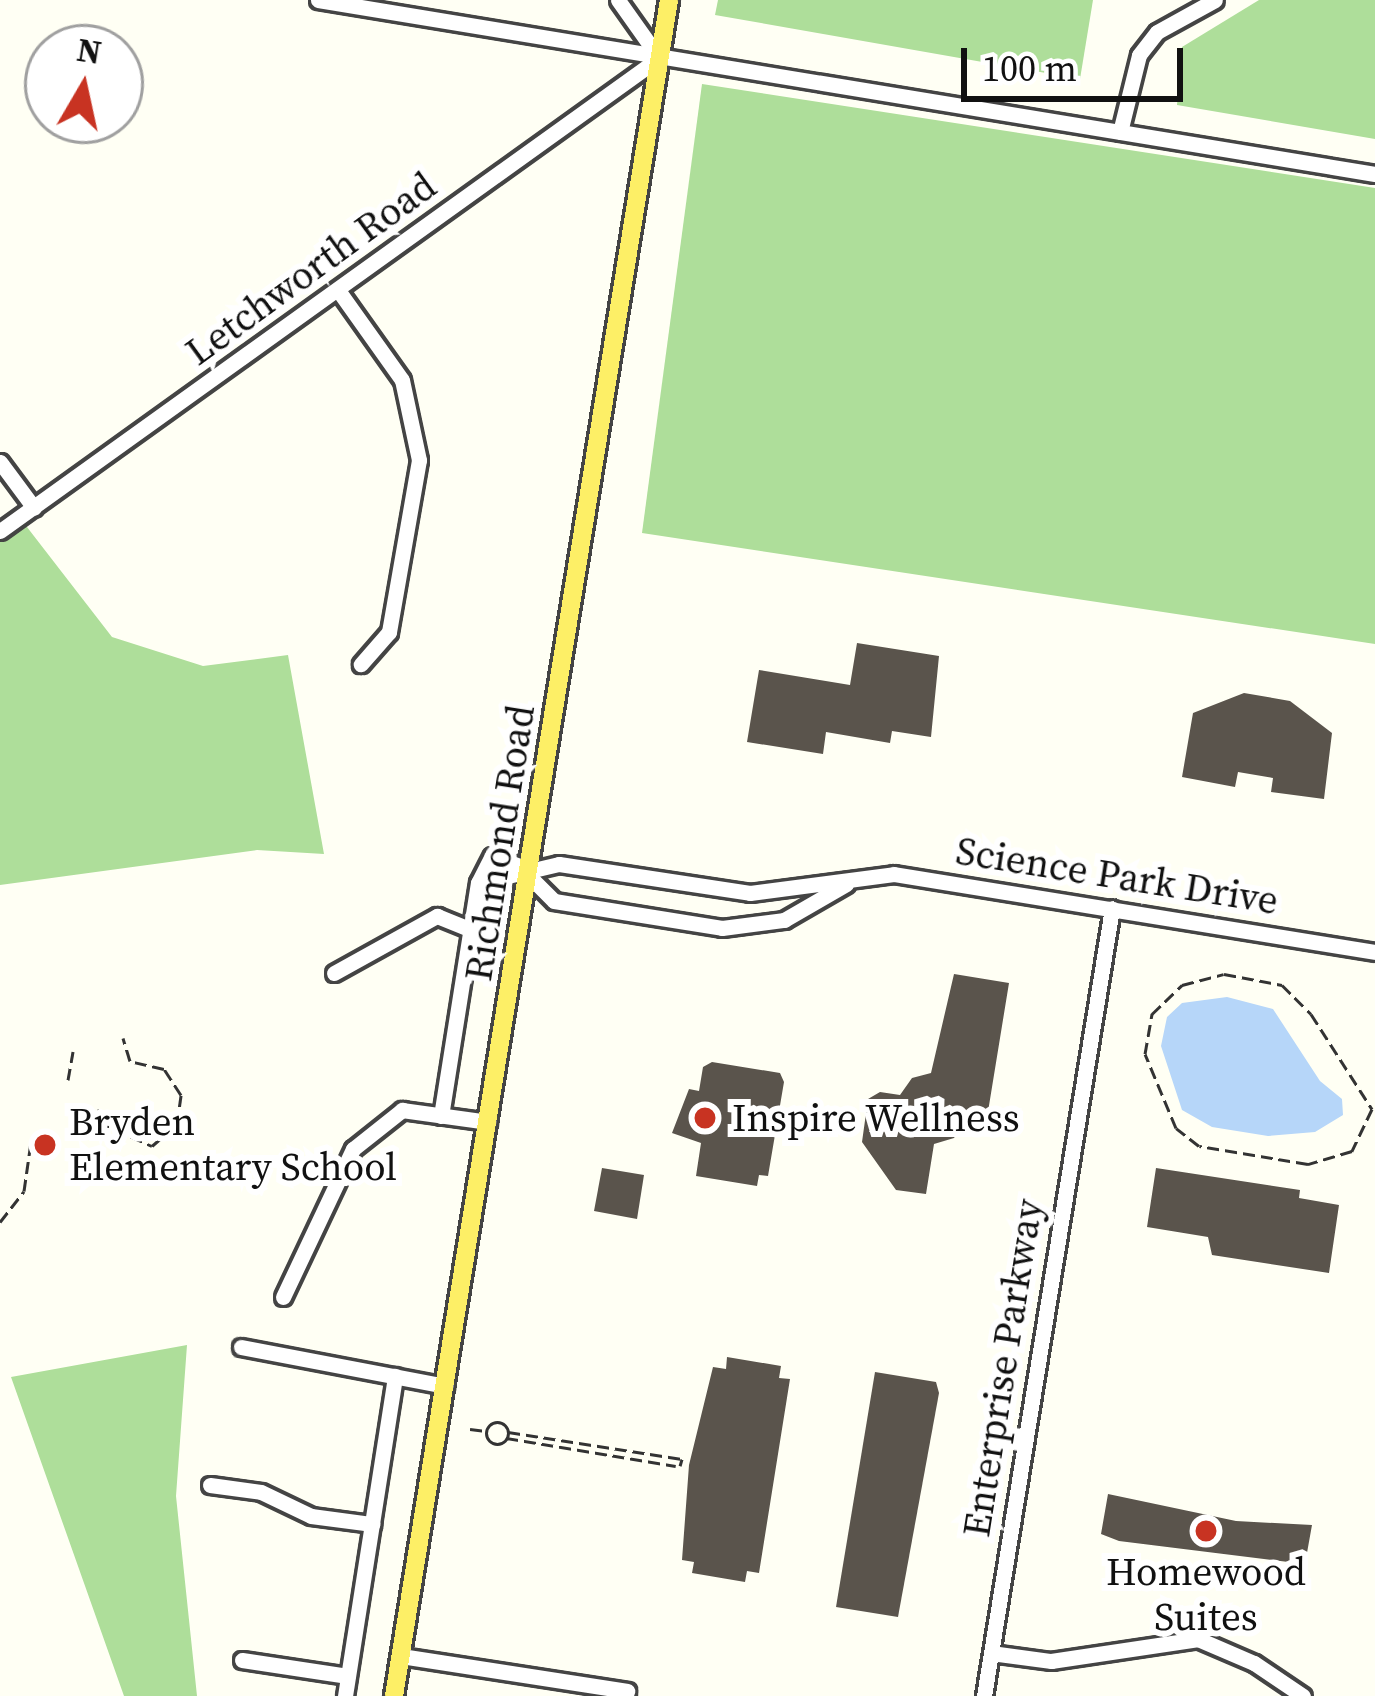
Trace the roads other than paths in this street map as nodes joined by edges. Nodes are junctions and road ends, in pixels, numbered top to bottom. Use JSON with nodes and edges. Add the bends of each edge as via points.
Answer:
{"nodes":[{"id":1,"x":318,"y":0,"type":"edge"},
{"id":2,"x":618,"y":0,"type":"edge"},
{"id":3,"x":669,"y":0,"type":"edge"},
{"id":4,"x":1215,"y":0,"type":"edge"},
{"id":5,"x":659,"y":58,"type":"junction"},
{"id":6,"x":1120,"y":132,"type":"junction"},
{"id":7,"x":1375,"y":174,"type":"edge"},
{"id":8,"x":338,"y":290,"type":"junction"},
{"id":9,"x":0,"y":462,"type":"edge"},
{"id":10,"x":34,"y":508,"type":"junction"},
{"id":11,"x":0,"y":531,"type":"edge"},
{"id":12,"x":362,"y":664,"type":"dead end"},
{"id":13,"x":529,"y":875,"type":"junction"},
{"id":14,"x":849,"y":883,"type":"junction"},
{"id":15,"x":1112,"y":908,"type":"junction"},
{"id":16,"x":472,"y":930,"type":"junction"},
{"id":17,"x":1375,"y":952,"type":"edge"},
{"id":18,"x":334,"y":973,"type":"dead end"},
{"id":19,"x":442,"y":1116,"type":"junction"},
{"id":20,"x":488,"y":1122,"type":"junction"},
{"id":21,"x":284,"y":1298,"type":"dead end"},
{"id":22,"x":241,"y":1346,"type":"dead end"},
{"id":23,"x":395,"y":1376,"type":"junction"},
{"id":24,"x":445,"y":1386,"type":"junction"},
{"id":25,"x":210,"y":1484,"type":"dead end"},
{"id":26,"x":372,"y":1524,"type":"junction"},
{"id":27,"x":991,"y":1653,"type":"junction"},
{"id":28,"x":401,"y":1657,"type":"junction"},
{"id":29,"x":242,"y":1660,"type":"dead end"},
{"id":30,"x":348,"y":1676,"type":"junction"},
{"id":31,"x":627,"y":1691,"type":"dead end"},
{"id":32,"x":345,"y":1696,"type":"edge"},
{"id":33,"x":394,"y":1696,"type":"edge"},
{"id":34,"x":984,"y":1696,"type":"edge"},
{"id":35,"x":1304,"y":1696,"type":"edge"}],
"edges":[{"from":1,"to":5,"type":"street"},
{"from":2,"to":5,"type":"street"},
{"from":3,"to":5,"type":"main road","name":"Richmond Road"},
{"from":4,"to":6,"type":"street","via":[[1157,32],[1139,55]]},
{"from":5,"to":6,"type":"street"},
{"from":5,"to":8,"type":"street","name":"Letchworth Road"},
{"from":5,"to":13,"type":"main road","name":"Richmond Road"},
{"from":6,"to":7,"type":"street"},
{"from":8,"to":10,"type":"street","name":"Letchworth Road"},
{"from":8,"to":12,"type":"street","via":[[402,380],[419,460],[389,632]]},
{"from":9,"to":10,"type":"street"},
{"from":10,"to":11,"type":"street","name":"Letchworth Road"},
{"from":13,"to":14,"type":"street","name":"Science Park Drive","via":[[560,864],[750,893]]},
{"from":13,"to":14,"type":"street","name":"Science Park Drive","via":[[554,901],[722,928],[784,920]]},
{"from":13,"to":16,"type":"street","via":[[498,854],[484,860]]},
{"from":13,"to":20,"type":"main road","name":"Richmond Road"},
{"from":14,"to":15,"type":"street","name":"Science Park Drive","via":[[894,874]]},
{"from":15,"to":17,"type":"street","name":"Science Park Drive"},
{"from":15,"to":27,"type":"street","name":"Enterprise Parkway"},
{"from":16,"to":18,"type":"street","via":[[437,916]]},
{"from":16,"to":19,"type":"street"},
{"from":19,"to":20,"type":"street"},
{"from":19,"to":21,"type":"street","via":[[402,1110],[353,1149]]},
{"from":20,"to":24,"type":"main road","name":"Richmond Road"},
{"from":22,"to":23,"type":"street"},
{"from":23,"to":24,"type":"street"},
{"from":23,"to":26,"type":"street"},
{"from":24,"to":28,"type":"main road","name":"Richmond Road"},
{"from":25,"to":26,"type":"street","via":[[261,1492],[311,1516]]},
{"from":26,"to":30,"type":"street"},
{"from":27,"to":34,"type":"street","name":"Enterprise Parkway"},
{"from":27,"to":35,"type":"street","via":[[1051,1661],[1198,1640]]},
{"from":28,"to":31,"type":"street"},
{"from":28,"to":33,"type":"main road","name":"Richmond Road"},
{"from":29,"to":30,"type":"street"},
{"from":30,"to":32,"type":"street"}]}
